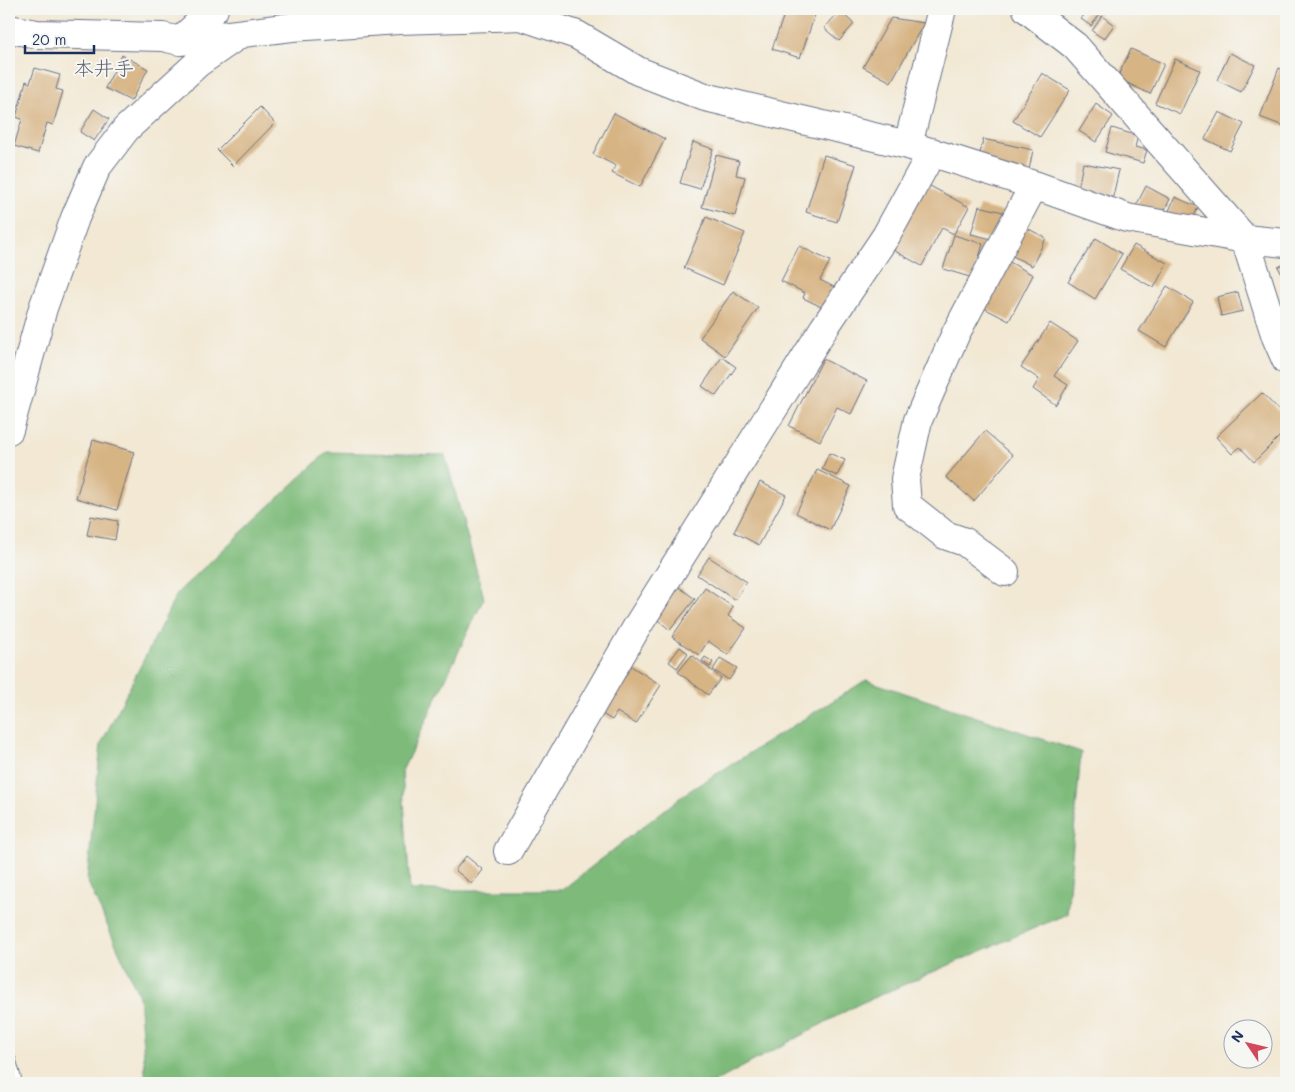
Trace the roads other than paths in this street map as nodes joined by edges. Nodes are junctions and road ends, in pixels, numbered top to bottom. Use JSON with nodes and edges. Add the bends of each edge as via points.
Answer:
{"nodes":[{"id":1,"x":942,"y":9,"type":"edge"},
{"id":2,"x":1027,"y":9,"type":"edge"},
{"id":3,"x":193,"y":21,"type":"edge"},
{"id":4,"x":9,"y":29,"type":"edge"},
{"id":5,"x":240,"y":34,"type":"junction"},
{"id":6,"x":920,"y":148,"type":"junction"},
{"id":7,"x":1034,"y":185,"type":"junction"},
{"id":8,"x":1245,"y":239,"type":"junction"},
{"id":9,"x":1286,"y":243,"type":"edge"},
{"id":10,"x":1286,"y":360,"type":"edge"},
{"id":11,"x":9,"y":430,"type":"edge"},
{"id":12,"x":1005,"y":572,"type":"dead end"},
{"id":13,"x":508,"y":851,"type":"dead end"},
{"id":14,"x":9,"y":1061,"type":"edge"},
{"id":15,"x":15,"y":1083,"type":"edge"}],
"edges":[{"from":1,"to":6,"type":"street"},
{"from":2,"to":8,"type":"street","via":[[1075,46]]},
{"from":3,"to":4,"type":"street","via":[[163,37],[37,34]]},
{"from":3,"to":5,"type":"street"},
{"from":5,"to":6,"type":"street","via":[[399,20],[521,16],[577,34],[638,71],[705,96]]},
{"from":5,"to":11,"type":"street","via":[[198,63],[126,129],[96,167],[43,308]]},
{"from":6,"to":7,"type":"street"},
{"from":6,"to":13,"type":"street","via":[[886,236],[824,328],[638,625]]},
{"from":7,"to":8,"type":"street","via":[[1127,218]]},
{"from":7,"to":12,"type":"street","via":[[956,334],[918,420],[905,479],[907,505],[945,535],[965,542]]},
{"from":8,"to":9,"type":"street"},
{"from":8,"to":10,"type":"street"},
{"from":14,"to":15,"type":"lane"}]}
